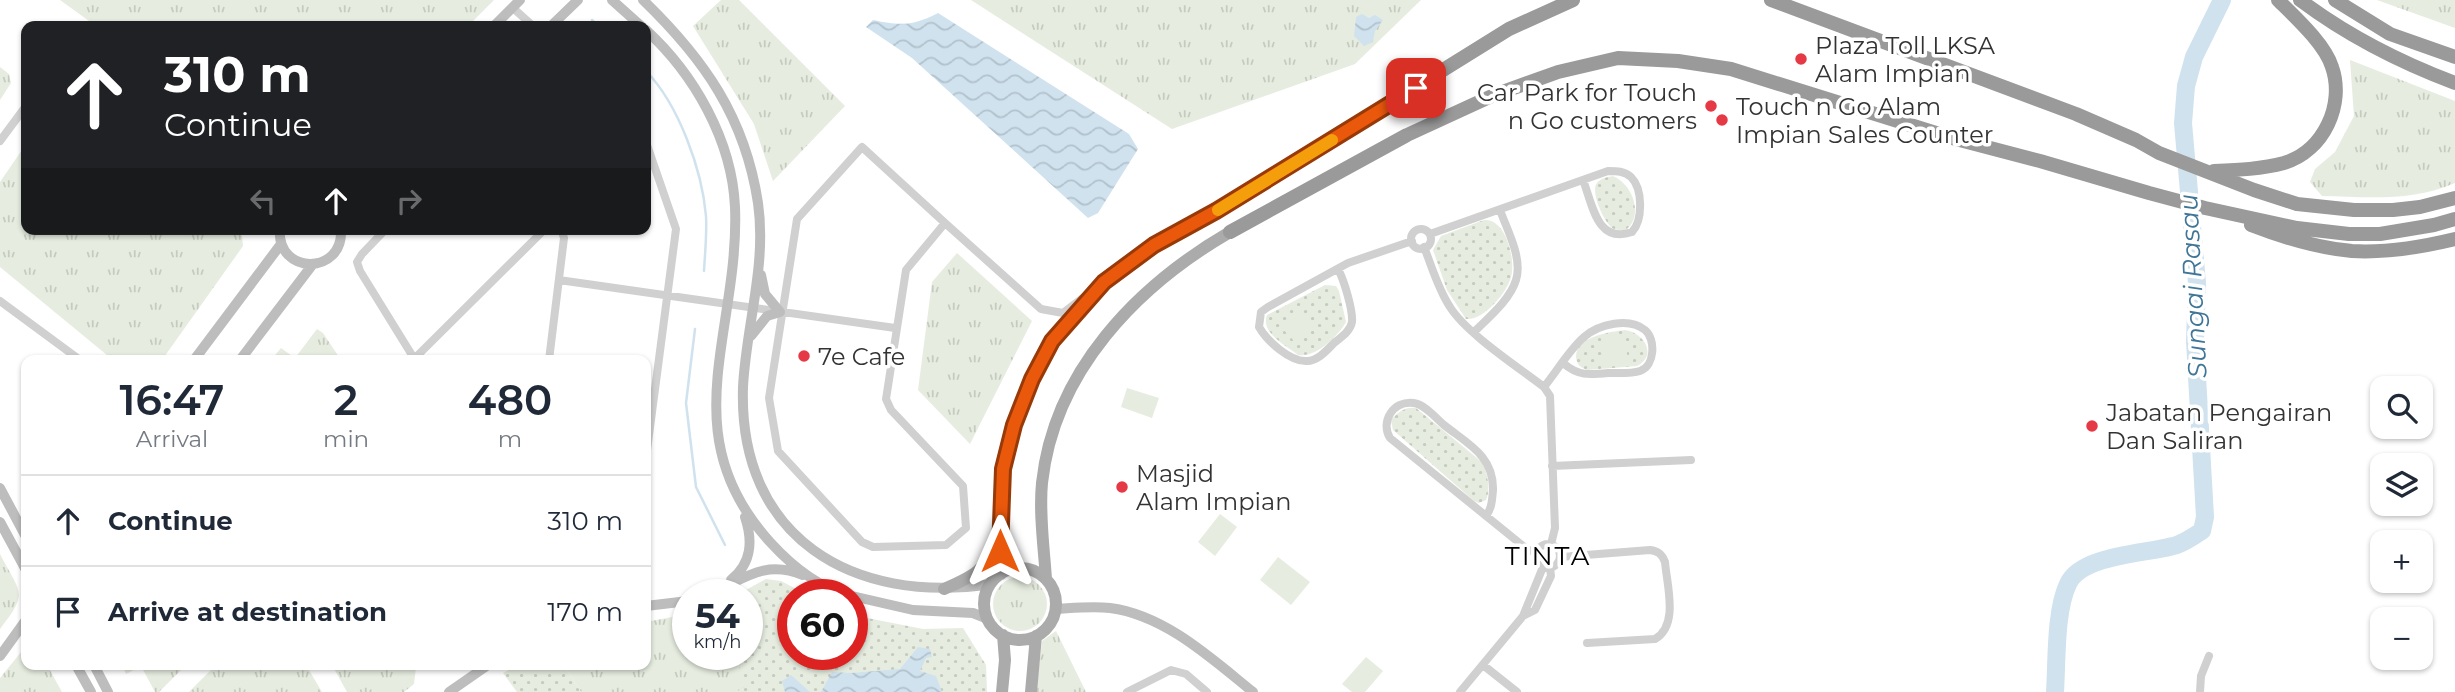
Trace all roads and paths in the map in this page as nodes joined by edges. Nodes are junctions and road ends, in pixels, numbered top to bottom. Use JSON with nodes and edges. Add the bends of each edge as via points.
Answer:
{"nodes":[{"id":1,"x":578,"y":0,"type":"edge"},
{"id":2,"x":612,"y":0,"type":"edge"},
{"id":3,"x":643,"y":0,"type":"edge"},
{"id":4,"x":1573,"y":0,"type":"edge"},
{"id":5,"x":1771,"y":0,"type":"edge"},
{"id":6,"x":2300,"y":0,"type":"edge"},
{"id":7,"x":2335,"y":0,"type":"edge"},
{"id":8,"x":516,"y":4,"type":"edge"},
{"id":9,"x":2283,"y":5,"type":"edge"},
{"id":10,"x":499,"y":21,"type":"edge"},
{"id":11,"x":529,"y":21,"type":"edge"},
{"id":12,"x":556,"y":21,"type":"edge"},
{"id":13,"x":635,"y":21,"type":"edge"},
{"id":14,"x":651,"y":35,"type":"edge"},
{"id":15,"x":2455,"y":57,"type":"edge"},
{"id":16,"x":2455,"y":83,"type":"edge"},
{"id":17,"x":21,"y":113,"type":"edge"},
{"id":18,"x":0,"y":141,"type":"edge"},
{"id":19,"x":651,"y":156,"type":"edge"},
{"id":20,"x":2206,"y":171,"type":"junction"},
{"id":21,"x":1583,"y":180,"type":"junction"},
{"id":22,"x":2455,"y":198,"type":"edge"},
{"id":23,"x":2206,"y":208,"type":"junction"},
{"id":24,"x":1500,"y":210,"type":"junction"},
{"id":25,"x":1216,"y":211,"type":"joint"},
{"id":26,"x":2455,"y":219,"type":"edge"},
{"id":27,"x":945,"y":223,"type":"junction"},
{"id":28,"x":1230,"y":232,"type":"joint"},
{"id":29,"x":1430,"y":234,"type":"junction"},
{"id":30,"x":280,"y":235,"type":"edge"},
{"id":31,"x":341,"y":235,"type":"edge"},
{"id":32,"x":380,"y":235,"type":"edge"},
{"id":33,"x":539,"y":235,"type":"edge"},
{"id":34,"x":563,"y":235,"type":"edge"},
{"id":35,"x":2455,"y":239,"type":"edge"},
{"id":36,"x":1412,"y":241,"type":"junction"},
{"id":37,"x":281,"y":244,"type":"junction"},
{"id":38,"x":1424,"y":247,"type":"junction"},
{"id":39,"x":313,"y":264,"type":"junction"},
{"id":40,"x":759,"y":266,"type":"junction"},
{"id":41,"x":1338,"y":269,"type":"junction"},
{"id":42,"x":559,"y":280,"type":"junction"},
{"id":43,"x":1104,"y":282,"type":"junction"},
{"id":44,"x":668,"y":296,"type":"junction"},
{"id":45,"x":0,"y":301,"type":"edge"},
{"id":46,"x":728,"y":304,"type":"junction"},
{"id":47,"x":753,"y":308,"type":"junction"},
{"id":48,"x":781,"y":312,"type":"junction"},
{"id":49,"x":895,"y":328,"type":"junction"},
{"id":50,"x":1474,"y":332,"type":"junction"},
{"id":51,"x":749,"y":339,"type":"junction"},
{"id":52,"x":73,"y":355,"type":"edge"},
{"id":53,"x":198,"y":355,"type":"edge"},
{"id":54,"x":244,"y":355,"type":"edge"},
{"id":55,"x":412,"y":355,"type":"edge"},
{"id":56,"x":420,"y":355,"type":"edge"},
{"id":57,"x":549,"y":355,"type":"edge"},
{"id":58,"x":1563,"y":363,"type":"junction"},
{"id":59,"x":1544,"y":387,"type":"junction"},
{"id":60,"x":651,"y":421,"type":"edge"},
{"id":61,"x":1691,"y":460,"type":"dead end"},
{"id":62,"x":1552,"y":466,"type":"junction"},
{"id":63,"x":0,"y":488,"type":"edge"},
{"id":64,"x":742,"y":505,"type":"junction"},
{"id":65,"x":1486,"y":516,"type":"junction"},
{"id":66,"x":0,"y":522,"type":"edge"},
{"id":67,"x":21,"y":528,"type":"edge"},
{"id":68,"x":999,"y":528,"type":"junction"},
{"id":69,"x":1551,"y":544,"type":"junction"},
{"id":70,"x":1536,"y":552,"type":"junction"},
{"id":71,"x":1560,"y":556,"type":"junction"},
{"id":72,"x":21,"y":561,"type":"edge"},
{"id":73,"x":1544,"y":570,"type":"junction"},
{"id":74,"x":1001,"y":574,"type":"junction"},
{"id":75,"x":732,"y":579,"type":"edge"},
{"id":76,"x":739,"y":579,"type":"edge"},
{"id":77,"x":812,"y":579,"type":"edge"},
{"id":78,"x":814,"y":579,"type":"edge"},
{"id":79,"x":1046,"y":579,"type":"junction"},
{"id":80,"x":991,"y":584,"type":"junction"},
{"id":81,"x":944,"y":589,"type":"junction"},
{"id":82,"x":868,"y":600,"type":"edge"},
{"id":83,"x":672,"y":603,"type":"edge"},
{"id":84,"x":651,"y":605,"type":"edge"},
{"id":85,"x":1056,"y":609,"type":"junction"},
{"id":86,"x":1523,"y":616,"type":"junction"},
{"id":87,"x":988,"y":619,"type":"junction"},
{"id":88,"x":21,"y":628,"type":"edge"},
{"id":89,"x":1003,"y":635,"type":"junction"},
{"id":90,"x":1036,"y":636,"type":"junction"},
{"id":91,"x":1587,"y":643,"type":"dead end"},
{"id":92,"x":0,"y":656,"type":"edge"},
{"id":93,"x":2209,"y":656,"type":"dead end"},
{"id":94,"x":1483,"y":665,"type":"junction"},
{"id":95,"x":79,"y":670,"type":"edge"},
{"id":96,"x":97,"y":670,"type":"edge"},
{"id":97,"x":481,"y":670,"type":"edge"},
{"id":98,"x":91,"y":692,"type":"edge"},
{"id":99,"x":108,"y":692,"type":"edge"},
{"id":100,"x":449,"y":692,"type":"edge"},
{"id":101,"x":1002,"y":692,"type":"edge"},
{"id":102,"x":1031,"y":692,"type":"edge"},
{"id":103,"x":1127,"y":692,"type":"edge"},
{"id":104,"x":1207,"y":692,"type":"edge"},
{"id":105,"x":1253,"y":692,"type":"edge"},
{"id":106,"x":1460,"y":692,"type":"edge"},
{"id":107,"x":1517,"y":692,"type":"edge"},
{"id":108,"x":2200,"y":692,"type":"edge"}],
"edges":[{"from":1,"to":12,"type":"main road"},
{"from":2,"to":13,"type":"main road"},
{"from":3,"to":40,"type":"main road","via":[[697,57],[737,124],[758,204]]},
{"from":4,"to":25,"type":"highway","via":[[1509,29]]},
{"from":5,"to":20,"type":"highway","via":[[2076,114]]},
{"from":6,"to":16,"type":"highway","via":[[2372,47]]},
{"from":7,"to":15,"type":"highway","via":[[2390,34]]},
{"from":8,"to":10,"type":"main road"},
{"from":8,"to":11,"type":"street"},
{"from":9,"to":20,"type":"highway","via":[[2326,53],[2337,91],[2333,116],[2320,136],[2287,162]]},
{"from":14,"to":46,"type":"main road","via":[[699,94],[728,166],[735,204]]},
{"from":17,"to":18,"type":"street"},
{"from":19,"to":44,"type":"street","via":[[676,229]]},
{"from":20,"to":22,"type":"highway","via":[[2297,204],[2354,210],[2420,207]]},
{"from":21,"to":21,"type":"street","via":[[1608,171],[1629,175],[1636,184],[1640,218],[1633,232],[1609,234],[1600,224]]},
{"from":21,"to":24,"type":"street"},
{"from":23,"to":26,"type":"highway","via":[[2349,234],[2380,234]]},
{"from":23,"to":28,"type":"highway","via":[[1952,138],[1731,69],[1618,58],[1558,72],[1494,95],[1361,159]]},
{"from":23,"to":35,"type":"highway","via":[[2277,235],[2351,251]]},
{"from":24,"to":29,"type":"street"},
{"from":24,"to":50,"type":"street","via":[[1514,250],[1517,280]]},
{"from":25,"to":43,"type":"main road","via":[[1154,245]]},
{"from":27,"to":43,"type":"street","via":[[1041,309],[1063,313]]},
{"from":27,"to":48,"type":"street","via":[[862,147],[797,219]]},
{"from":27,"to":49,"type":"street","via":[[906,270]]},
{"from":28,"to":79,"type":"main road","via":[[1186,261],[1109,329],[1068,393],[1051,438],[1042,484]]},
{"from":29,"to":36,"type":"street","via":[[1419,229]]},
{"from":29,"to":38,"type":"street"},
{"from":30,"to":37,"type":"main road"},
{"from":31,"to":39,"type":"main road","via":[[332,256]]},
{"from":32,"to":55,"type":"street","via":[[357,262]]},
{"from":33,"to":56,"type":"street"},
{"from":34,"to":42,"type":"street"},
{"from":36,"to":38,"type":"street","via":[[1416,247]]},
{"from":36,"to":41,"type":"street"},
{"from":37,"to":39,"type":"main road","via":[[293,259]]},
{"from":37,"to":53,"type":"main road"},
{"from":38,"to":50,"type":"street","via":[[1450,308]]},
{"from":39,"to":54,"type":"main road"},
{"from":40,"to":47,"type":"main road"},
{"from":40,"to":48,"type":"main road","via":[[765,294]]},
{"from":41,"to":41,"type":"street","via":[[1261,312],[1259,327],[1281,350],[1309,361],[1349,330],[1351,313]]},
{"from":42,"to":44,"type":"street"},
{"from":42,"to":57,"type":"street"},
{"from":43,"to":68,"type":"main road","via":[[1052,341],[1032,379],[1003,469]]},
{"from":44,"to":46,"type":"street"},
{"from":44,"to":60,"type":"street"},
{"from":45,"to":52,"type":"street"},
{"from":46,"to":47,"type":"street"},
{"from":46,"to":64,"type":"main road","via":[[716,421],[720,454]]},
{"from":47,"to":48,"type":"street"},
{"from":47,"to":51,"type":"main road"},
{"from":48,"to":49,"type":"street"},
{"from":48,"to":49,"type":"street","via":[[769,398],[778,451],[862,542],[873,547],[946,545],[967,528],[964,486],[889,407],[886,398]]},
{"from":48,"to":51,"type":"main road","via":[[767,316]]},
{"from":50,"to":59,"type":"street"},
{"from":51,"to":81,"type":"main road","via":[[743,386],[747,444],[778,516],[820,556],[852,572],[895,584]]},
{"from":58,"to":58,"type":"street","via":[[1584,336],[1610,325],[1635,324],[1647,331],[1652,342],[1649,363],[1642,371],[1584,375]]},
{"from":58,"to":59,"type":"street"},
{"from":59,"to":62,"type":"street","via":[[1550,396]]},
{"from":61,"to":62,"type":"street"},
{"from":62,"to":69,"type":"street","via":[[1555,528]]},
{"from":63,"to":67,"type":"main road"},
{"from":64,"to":75,"type":"main road","via":[[751,534],[750,553]]},
{"from":64,"to":78,"type":"main road","via":[[784,557]]},
{"from":65,"to":65,"type":"street","via":[[1390,438],[1385,423],[1397,407],[1420,405],[1486,459],[1493,481]]},
{"from":65,"to":70,"type":"street"},
{"from":66,"to":72,"type":"main road"},
{"from":68,"to":74,"type":"main road"},
{"from":68,"to":81,"type":"main road","via":[[984,566]]},
{"from":69,"to":70,"type":"street"},
{"from":69,"to":71,"type":"street"},
{"from":70,"to":73,"type":"street"},
{"from":71,"to":73,"type":"street","via":[[1558,564]]},
{"from":71,"to":91,"type":"street","via":[[1650,550],[1665,562],[1669,617],[1663,634],[1655,639]]},
{"from":73,"to":86,"type":"street"},
{"from":73,"to":86,"type":"street","via":[[1550,576],[1535,610]]},
{"from":74,"to":79,"type":"main road","via":[[1025,568]]},
{"from":74,"to":80,"type":"main road"},
{"from":76,"to":77,"type":"main road","via":[[771,568]]},
{"from":79,"to":85,"type":"main road"},
{"from":80,"to":81,"type":"main road"},
{"from":80,"to":87,"type":"main road","via":[[984,609]]},
{"from":82,"to":87,"type":"main road"},
{"from":83,"to":84,"type":"main road"},
{"from":85,"to":90,"type":"main road","via":[[1049,625]]},
{"from":85,"to":105,"type":"main road","via":[[1111,608],[1138,615],[1174,632]]},
{"from":86,"to":94,"type":"street"},
{"from":87,"to":89,"type":"main road"},
{"from":88,"to":92,"type":"main road"},
{"from":89,"to":90,"type":"main road","via":[[1013,639]]},
{"from":89,"to":101,"type":"main road"},
{"from":90,"to":102,"type":"main road"},
{"from":93,"to":108,"type":"street"},
{"from":94,"to":106,"type":"street"},
{"from":94,"to":107,"type":"street"},
{"from":95,"to":98,"type":"main road"},
{"from":96,"to":99,"type":"main road"},
{"from":97,"to":100,"type":"main road"},
{"from":103,"to":104,"type":"street","via":[[1171,670]]}]}
